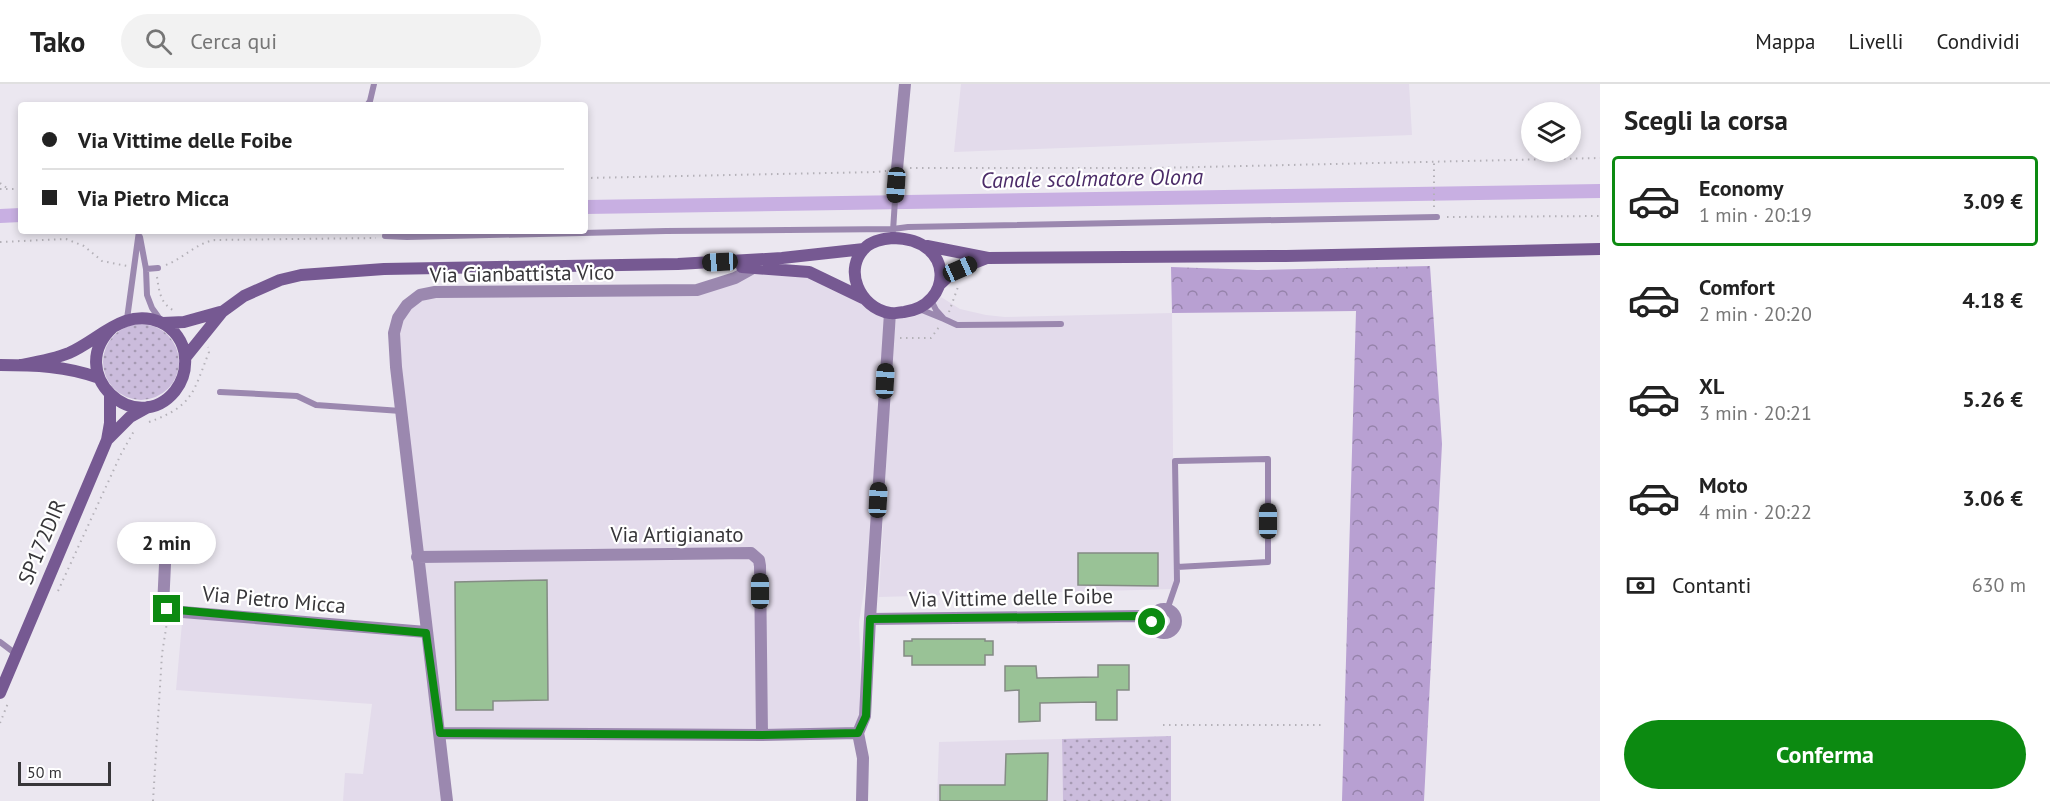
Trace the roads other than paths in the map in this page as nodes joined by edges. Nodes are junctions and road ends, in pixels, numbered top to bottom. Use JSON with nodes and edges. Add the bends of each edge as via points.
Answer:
{"nodes":[{"id":1,"x":374,"y":84,"type":"edge"},
{"id":2,"x":905,"y":84,"type":"edge"},
{"id":3,"x":370,"y":102,"type":"edge"},
{"id":4,"x":897,"y":169,"type":"joint"},
{"id":5,"x":1436,"y":214,"type":"road end"},
{"id":6,"x":588,"y":233,"type":"edge"},
{"id":7,"x":893,"y":233,"type":"junction"},
{"id":8,"x":140,"y":234,"type":"edge"},
{"id":9,"x":536,"y":234,"type":"edge"},
{"id":10,"x":385,"y":236,"type":"dead end"},
{"id":11,"x":927,"y":246,"type":"junction"},
{"id":12,"x":864,"y":249,"type":"junction"},
{"id":13,"x":1600,"y":249,"type":"edge"},
{"id":14,"x":988,"y":258,"type":"junction"},
{"id":15,"x":678,"y":264,"type":"junction"},
{"id":16,"x":158,"y":268,"type":"dead end"},
{"id":17,"x":753,"y":268,"type":"junction"},
{"id":18,"x":146,"y":269,"type":"junction"},
{"id":19,"x":939,"y":285,"type":"junction"},
{"id":20,"x":863,"y":298,"type":"junction"},
{"id":21,"x":930,"y":298,"type":"junction"},
{"id":22,"x":917,"y":308,"type":"junction"},
{"id":23,"x":222,"y":312,"type":"junction"},
{"id":24,"x":890,"y":313,"type":"junction"},
{"id":25,"x":944,"y":319,"type":"junction"},
{"id":26,"x":127,"y":320,"type":"junction"},
{"id":27,"x":163,"y":323,"type":"junction"},
{"id":28,"x":1061,"y":324,"type":"dead end"},
{"id":29,"x":113,"y":327,"type":"junction"},
{"id":30,"x":186,"y":358,"type":"junction"},
{"id":31,"x":0,"y":365,"type":"edge"},
{"id":32,"x":21,"y":365,"type":"junction"},
{"id":33,"x":99,"y":378,"type":"junction"},
{"id":34,"x":220,"y":392,"type":"dead end"},
{"id":35,"x":110,"y":395,"type":"junction"},
{"id":36,"x":148,"y":407,"type":"junction"},
{"id":37,"x":401,"y":411,"type":"junction"},
{"id":38,"x":107,"y":440,"type":"junction"},
{"id":39,"x":417,"y":557,"type":"junction"},
{"id":40,"x":165,"y":564,"type":"dead end"},
{"id":41,"x":1177,"y":567,"type":"junction"},
{"id":42,"x":1167,"y":609,"type":"junction"},
{"id":43,"x":1152,"y":618,"type":"junction"},
{"id":44,"x":870,"y":619,"type":"junction"},
{"id":45,"x":426,"y":633,"type":"junction"},
{"id":46,"x":0,"y":642,"type":"edge"},
{"id":47,"x":16,"y":654,"type":"junction"},
{"id":48,"x":0,"y":693,"type":"edge"},
{"id":49,"x":440,"y":733,"type":"junction"},
{"id":50,"x":858,"y":733,"type":"junction"},
{"id":51,"x":762,"y":735,"type":"junction"},
{"id":52,"x":447,"y":801,"type":"edge"},
{"id":53,"x":862,"y":801,"type":"edge"}],
"edges":[{"from":1,"to":3,"type":"lane"},
{"from":2,"to":4,"type":"street"},
{"from":4,"to":7,"type":"lane"},
{"from":5,"to":7,"type":"lane","via":[[908,227]]},
{"from":6,"to":7,"type":"lane"},
{"from":7,"to":11,"type":"main road"},
{"from":7,"to":12,"type":"main road"},
{"from":8,"to":18,"type":"lane"},
{"from":8,"to":26,"type":"lane"},
{"from":9,"to":10,"type":"lane"},
{"from":11,"to":14,"type":"main road"},
{"from":11,"to":19,"type":"main road","via":[[941,271]]},
{"from":12,"to":15,"type":"main road"},
{"from":12,"to":20,"type":"main road","via":[[855,272]]},
{"from":13,"to":14,"type":"main road"},
{"from":14,"to":19,"type":"main road","via":[[954,271]]},
{"from":15,"to":17,"type":"main road"},
{"from":15,"to":23,"type":"main road","via":[[318,273],[260,287]]},
{"from":16,"to":18,"type":"lane"},
{"from":17,"to":20,"type":"main road","via":[[809,273]]},
{"from":17,"to":37,"type":"street","name":"Via Gianbattista Vico","via":[[697,290],[420,295],[398,318],[394,333]]},
{"from":18,"to":27,"type":"lane","via":[[147,295]]},
{"from":19,"to":21,"type":"main road"},
{"from":20,"to":24,"type":"main road"},
{"from":21,"to":22,"type":"main road"},
{"from":21,"to":25,"type":"lane"},
{"from":22,"to":24,"type":"main road"},
{"from":22,"to":25,"type":"lane"},
{"from":23,"to":27,"type":"main road"},
{"from":23,"to":30,"type":"main road"},
{"from":24,"to":44,"type":"street"},
{"from":25,"to":28,"type":"lane","via":[[957,325]]},
{"from":26,"to":27,"type":"main road","via":[[142,317]]},
{"from":26,"to":29,"type":"main road"},
{"from":27,"to":30,"type":"main road","via":[[178,337]]},
{"from":29,"to":32,"type":"main road","via":[[68,354]]},
{"from":29,"to":33,"type":"main road","via":[[98,350]]},
{"from":30,"to":36,"type":"main road","via":[[177,388],[162,402]]},
{"from":31,"to":32,"type":"main road"},
{"from":32,"to":33,"type":"main road","via":[[66,369]]},
{"from":33,"to":35,"type":"main road"},
{"from":34,"to":37,"type":"lane","via":[[297,396],[316,405]]},
{"from":35,"to":36,"type":"main road","via":[[124,404]]},
{"from":35,"to":38,"type":"main road"},
{"from":36,"to":38,"type":"main road","via":[[130,417]]},
{"from":37,"to":39,"type":"street","name":"Via Gianbattista Vico"},
{"from":38,"to":47,"type":"main road","name":"SP172DIR"},
{"from":39,"to":45,"type":"street","name":"Via Gianbattista Vico"},
{"from":39,"to":51,"type":"street","name":"Via Artigianato","via":[[742,552],[756,555],[760,566]]},
{"from":40,"to":45,"type":"street","name":"Via Pietro Micca","via":[[163,607],[170,611]]},
{"from":41,"to":41,"type":"lane","via":[[1175,461],[1268,459],[1268,562]]},
{"from":41,"to":42,"type":"lane","via":[[1177,581]]},
{"from":42,"to":43,"type":"street","via":[[1156,612]]},
{"from":42,"to":43,"type":"street","via":[[1175,617],[1170,631],[1159,632]]},
{"from":43,"to":44,"type":"street","name":"Via Vittime delle Foibe"},
{"from":44,"to":50,"type":"street","via":[[866,716]]},
{"from":45,"to":49,"type":"street","name":"Via Gianbattista Vico"},
{"from":46,"to":47,"type":"lane"},
{"from":47,"to":48,"type":"main road","name":"SP172DIR"},
{"from":49,"to":51,"type":"street"},
{"from":49,"to":52,"type":"street","name":"Via Gianbattista Vico"},
{"from":50,"to":51,"type":"street"},
{"from":50,"to":53,"type":"street","via":[[863,758]]}]}
